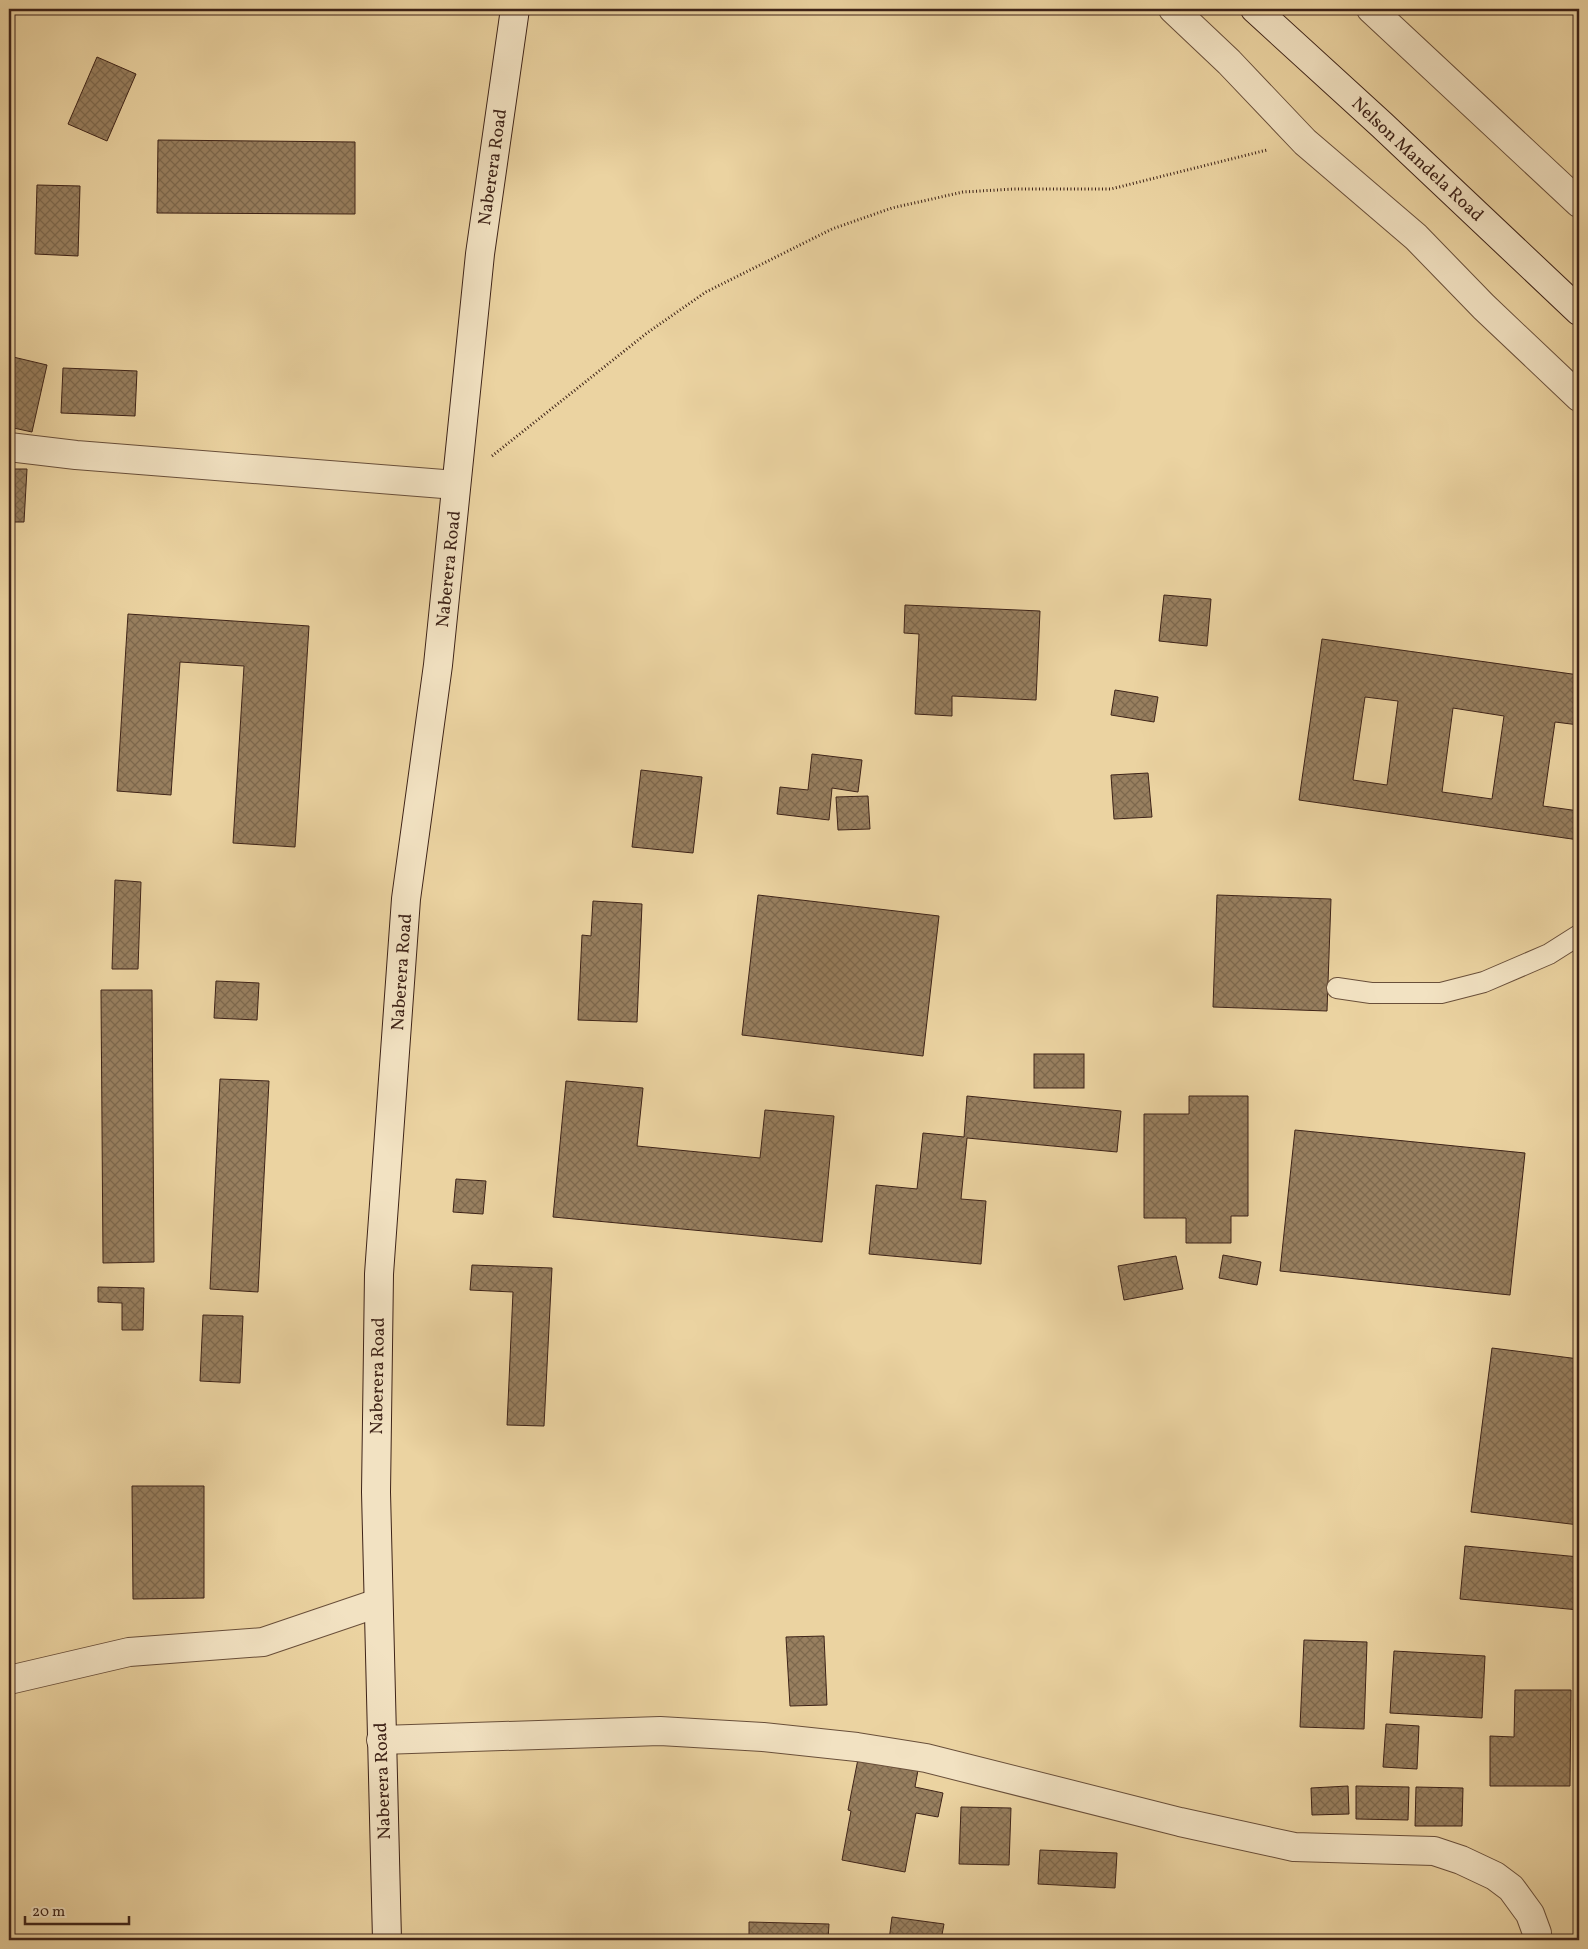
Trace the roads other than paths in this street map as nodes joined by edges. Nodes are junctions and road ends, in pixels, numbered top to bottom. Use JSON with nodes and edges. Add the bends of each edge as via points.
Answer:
{"nodes":[{"id":1,"x":515,"y":9,"type":"edge"},
{"id":2,"x":1173,"y":9,"type":"edge"},
{"id":3,"x":1255,"y":9,"type":"edge"},
{"id":4,"x":1372,"y":9,"type":"edge"},
{"id":5,"x":1579,"y":203,"type":"edge"},
{"id":6,"x":1579,"y":311,"type":"edge"},
{"id":7,"x":1579,"y":397,"type":"edge"},
{"id":8,"x":9,"y":447,"type":"edge"},
{"id":9,"x":456,"y":485,"type":"junction"},
{"id":10,"x":1579,"y":934,"type":"edge"},
{"id":11,"x":1336,"y":988,"type":"dead end"},
{"id":12,"x":378,"y":1603,"type":"junction"},
{"id":13,"x":9,"y":1680,"type":"edge"},
{"id":14,"x":381,"y":1740,"type":"junction"},
{"id":15,"x":387,"y":1940,"type":"edge"},
{"id":16,"x":1537,"y":1940,"type":"edge"}],
"edges":[{"from":1,"to":9,"type":"street","name":"Naberera Road","via":[[480,254]]},
{"from":2,"to":7,"type":"street","via":[[1305,142],[1416,237]]},
{"from":3,"to":6,"type":"street","name":"Nelson Mandela Road"},
{"from":4,"to":5,"type":"street"},
{"from":8,"to":9,"type":"street","via":[[76,456]]},
{"from":9,"to":12,"type":"street","name":"Naberera Road","via":[[438,664],[406,900],[379,1274]]},
{"from":10,"to":11,"type":"lane","via":[[1549,954],[1484,982],[1441,993],[1371,993]]},
{"from":12,"to":13,"type":"street","via":[[263,1642],[129,1652]]},
{"from":12,"to":14,"type":"street","name":"Naberera Road"},
{"from":14,"to":15,"type":"street","name":"Naberera Road"},
{"from":14,"to":16,"type":"street","via":[[660,1731],[848,1746],[926,1758],[1294,1847],[1434,1851],[1461,1860],[1511,1888],[1530,1914]]}]}
